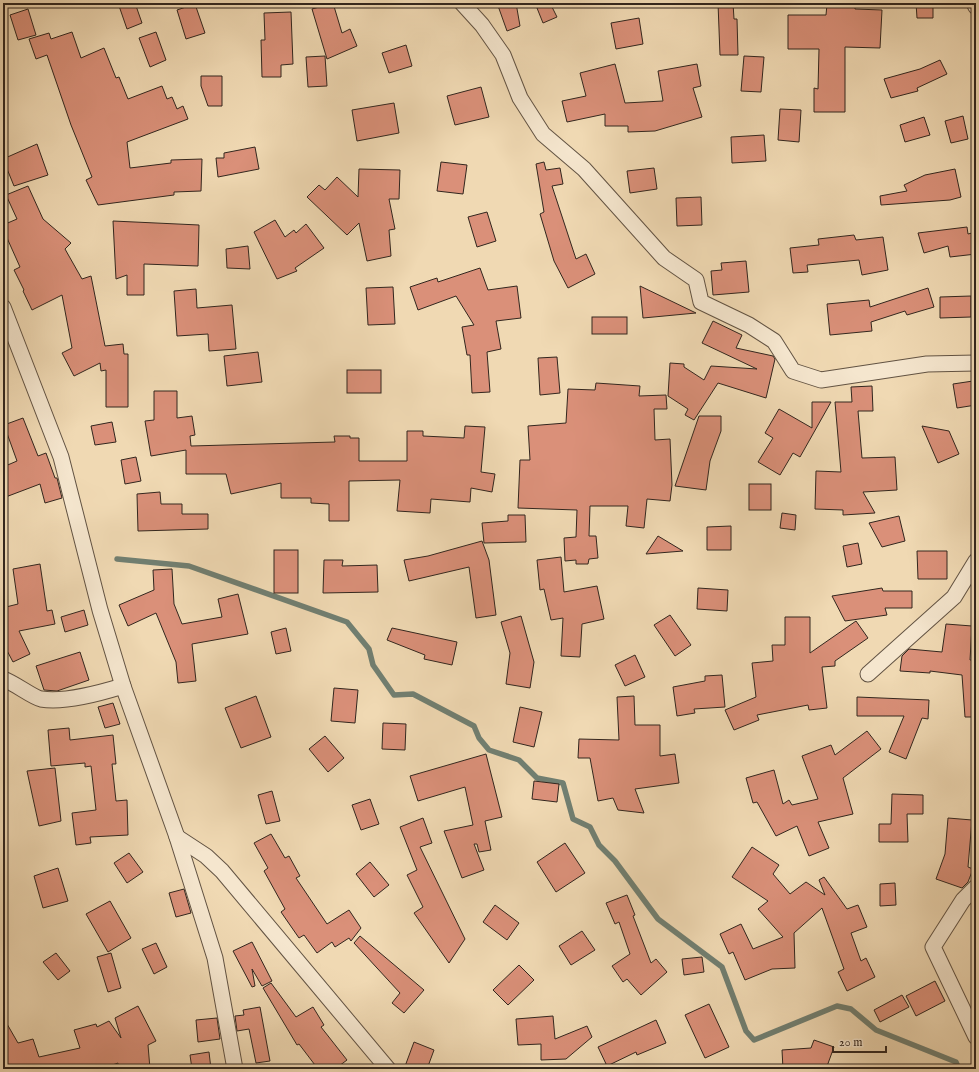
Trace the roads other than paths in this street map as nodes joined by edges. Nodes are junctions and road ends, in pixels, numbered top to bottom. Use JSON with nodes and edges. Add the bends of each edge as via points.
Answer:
{"nodes":[{"id":1,"x":462,"y":3,"type":"edge"},
{"id":2,"x":974,"y":3,"type":"edge"},
{"id":3,"x":976,"y":7,"type":"edge"},
{"id":4,"x":3,"y":307,"type":"edge"},
{"id":5,"x":976,"y":363,"type":"edge"},
{"id":6,"x":976,"y":561,"type":"edge"},
{"id":7,"x":868,"y":674,"type":"dead end"},
{"id":8,"x":3,"y":679,"type":"edge"},
{"id":9,"x":123,"y":686,"type":"junction"},
{"id":10,"x":177,"y":837,"type":"junction"},
{"id":11,"x":976,"y":887,"type":"edge"},
{"id":12,"x":976,"y":1037,"type":"edge"},
{"id":13,"x":234,"y":1069,"type":"edge"},
{"id":14,"x":388,"y":1069,"type":"edge"}],
"edges":[{"from":1,"to":5,"type":"street","via":[[482,25],[503,55],[520,98],[543,134],[584,169],[664,258],[696,280],[701,302],[749,325],[774,341],[793,371],[821,380],[927,364]]},
{"from":2,"to":3,"type":"street"},
{"from":4,"to":9,"type":"street","via":[[61,457],[100,610]]},
{"from":6,"to":7,"type":"street","via":[[954,597]]},
{"from":8,"to":9,"type":"street","via":[[40,699],[69,698]]},
{"from":9,"to":10,"type":"street"},
{"from":10,"to":13,"type":"street","via":[[215,958]]},
{"from":10,"to":14,"type":"street","via":[[206,856],[222,871]]},
{"from":11,"to":12,"type":"street","via":[[964,900],[933,947]]}]}
